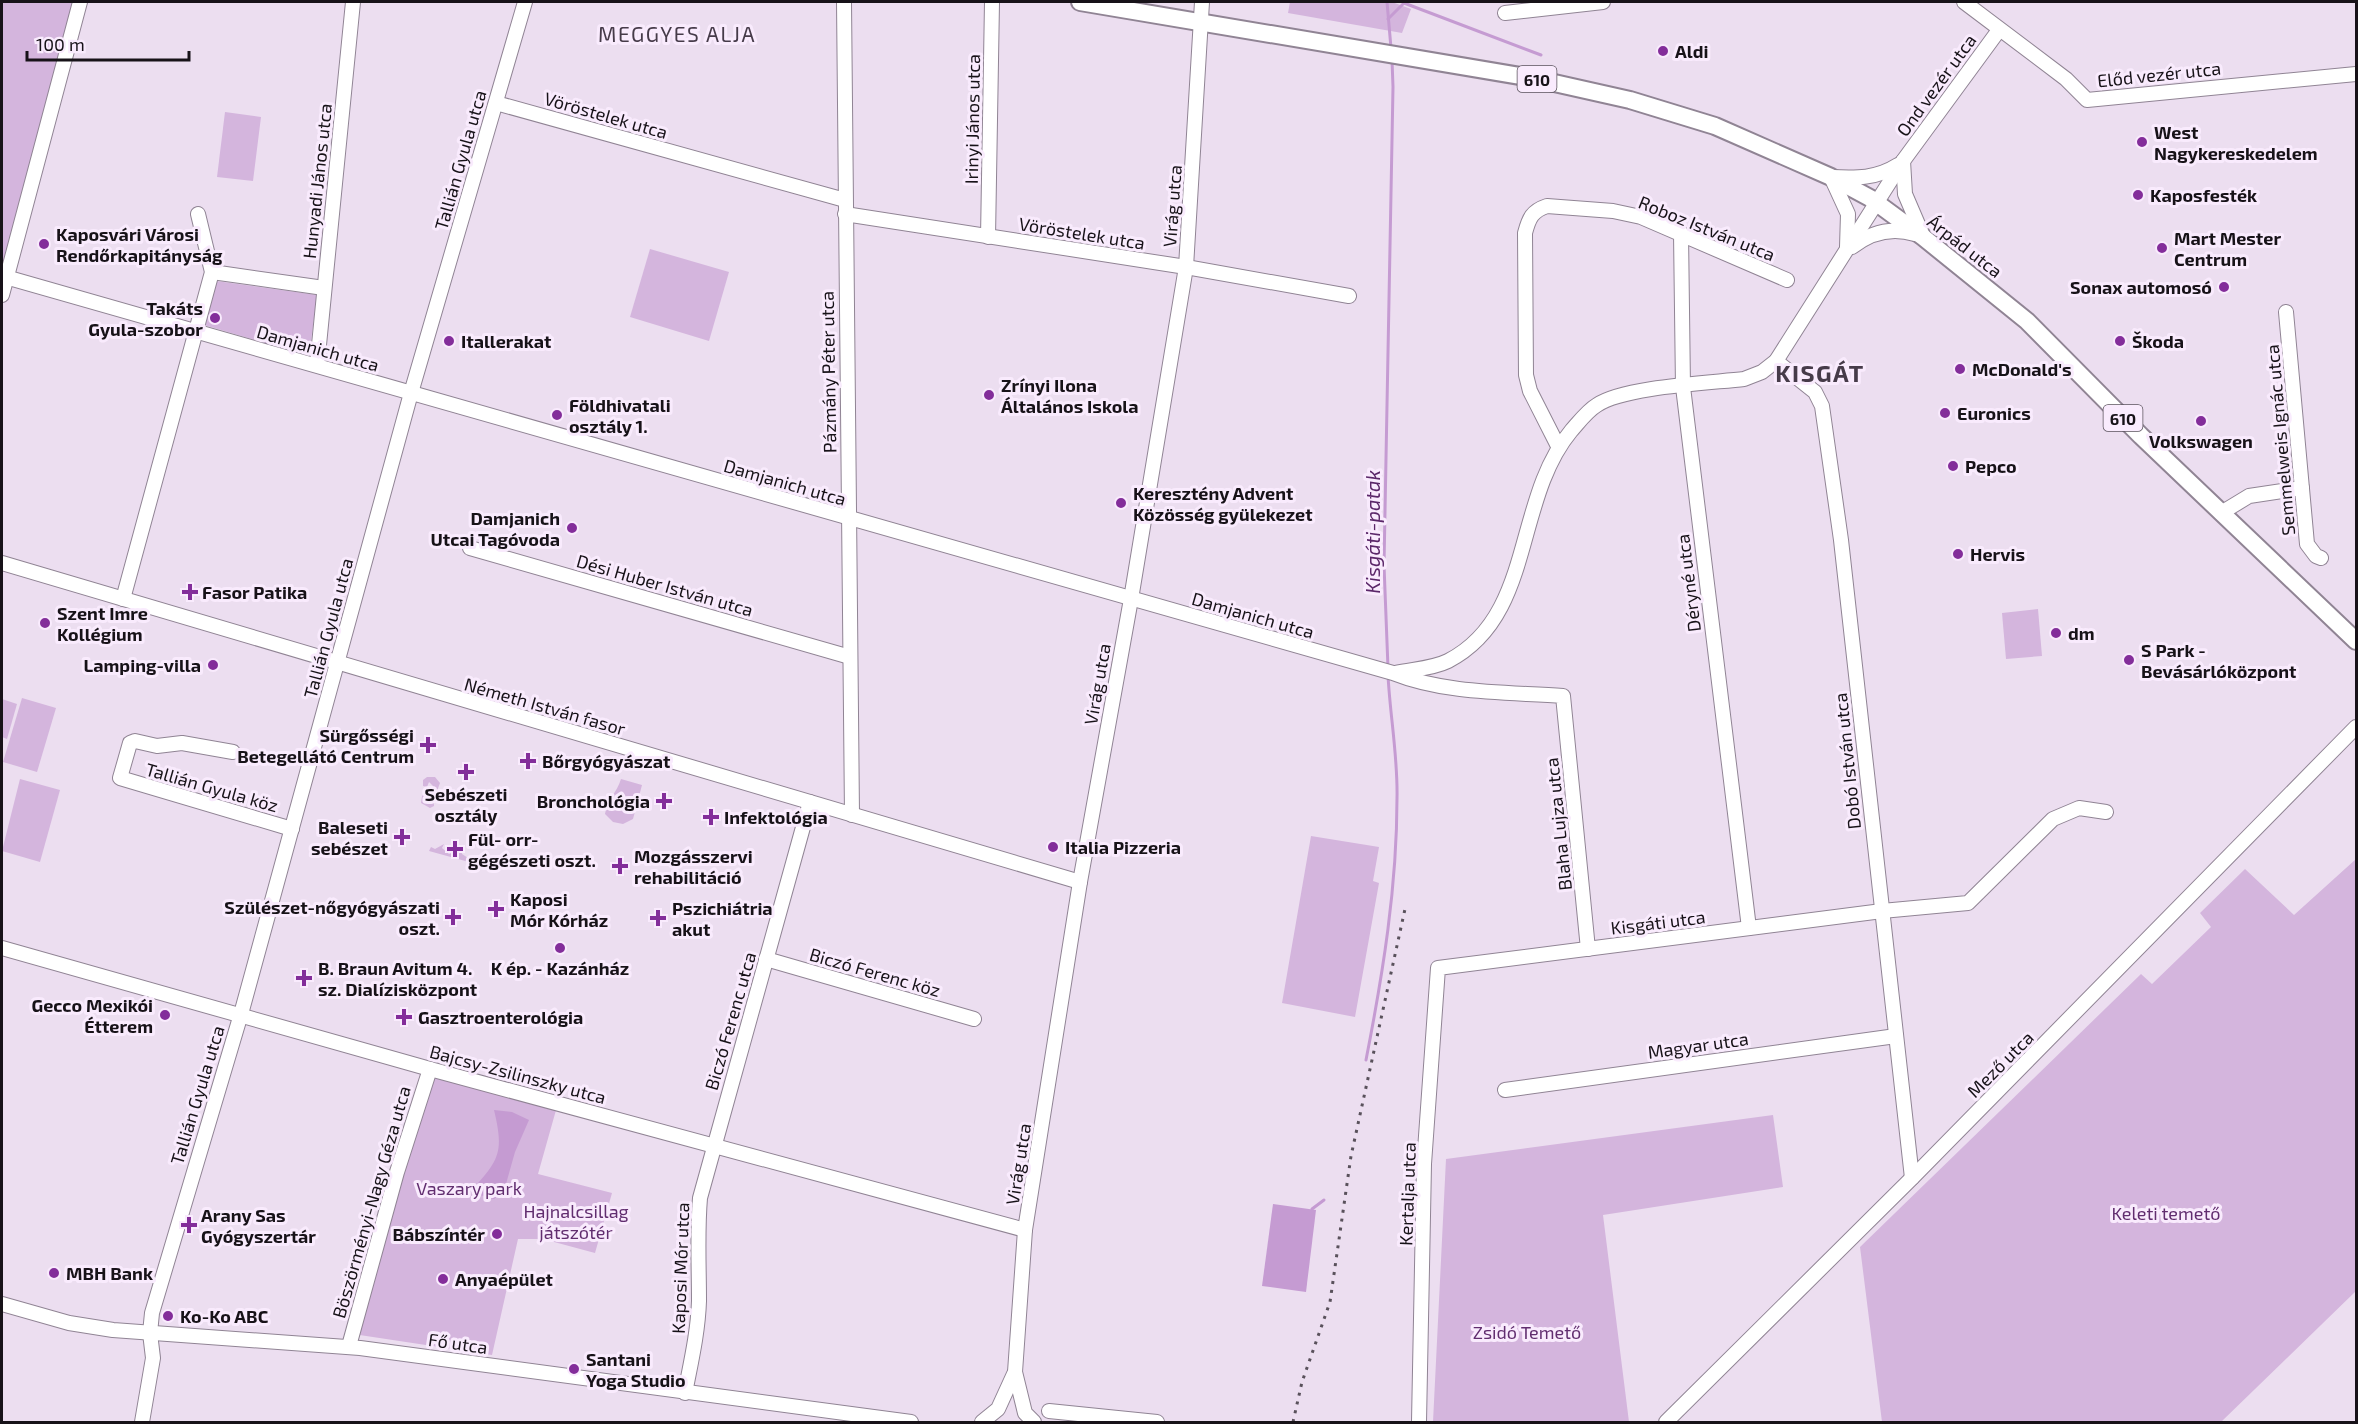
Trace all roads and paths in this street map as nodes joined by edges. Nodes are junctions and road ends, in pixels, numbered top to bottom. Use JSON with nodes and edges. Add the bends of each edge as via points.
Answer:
{"nodes":[{"id":1,"x":80,"y":2,"type":"edge"},
{"id":2,"x":353,"y":2,"type":"edge"},
{"id":3,"x":525,"y":2,"type":"edge"},
{"id":4,"x":844,"y":2,"type":"edge"},
{"id":5,"x":992,"y":2,"type":"edge"},
{"id":6,"x":1080,"y":2,"type":"edge"},
{"id":7,"x":1202,"y":2,"type":"edge"},
{"id":8,"x":1603,"y":2,"type":"edge"},
{"id":9,"x":1964,"y":2,"type":"edge"},
{"id":10,"x":1505,"y":13,"type":"dead end"},
{"id":11,"x":1201,"y":22,"type":"junction"},
{"id":12,"x":1999,"y":30,"type":"junction"},
{"id":13,"x":2356,"y":74,"type":"edge"},
{"id":14,"x":496,"y":103,"type":"junction"},
{"id":15,"x":1903,"y":161,"type":"junction"},
{"id":16,"x":1831,"y":177,"type":"junction"},
{"id":17,"x":1877,"y":204,"type":"junction"},
{"id":18,"x":845,"y":207,"type":"junction"},
{"id":19,"x":198,"y":214,"type":"dead end"},
{"id":20,"x":1682,"y":233,"type":"junction"},
{"id":21,"x":988,"y":237,"type":"junction"},
{"id":22,"x":1923,"y":237,"type":"junction"},
{"id":23,"x":1846,"y":252,"type":"junction"},
{"id":24,"x":1186,"y":267,"type":"junction"},
{"id":25,"x":212,"y":272,"type":"junction"},
{"id":26,"x":4,"y":276,"type":"edge"},
{"id":27,"x":1787,"y":280,"type":"dead end"},
{"id":28,"x":324,"y":288,"type":"junction"},
{"id":29,"x":2,"y":295,"type":"edge"},
{"id":30,"x":1349,"y":296,"type":"dead end"},
{"id":31,"x":2286,"y":312,"type":"dead end"},
{"id":32,"x":196,"y":332,"type":"junction"},
{"id":33,"x":1776,"y":361,"type":"junction"},
{"id":34,"x":316,"y":365,"type":"junction"},
{"id":35,"x":1683,"y":387,"type":"junction"},
{"id":36,"x":411,"y":393,"type":"junction"},
{"id":37,"x":1558,"y":446,"type":"junction"},
{"id":38,"x":2302,"y":488,"type":"junction"},
{"id":39,"x":2221,"y":513,"type":"junction"},
{"id":40,"x":848,"y":519,"type":"junction"},
{"id":41,"x":470,"y":548,"type":"dead end"},
{"id":42,"x":2321,"y":558,"type":"dead end"},
{"id":43,"x":2,"y":563,"type":"edge"},
{"id":44,"x":1131,"y":598,"type":"junction"},
{"id":45,"x":123,"y":599,"type":"junction"},
{"id":46,"x":2349,"y":630,"type":"edge"},
{"id":47,"x":2356,"y":641,"type":"edge"},
{"id":48,"x":850,"y":657,"type":"junction"},
{"id":49,"x":337,"y":662,"type":"junction"},
{"id":50,"x":1446,"y":662,"type":"junction"},
{"id":51,"x":1390,"y":672,"type":"junction"},
{"id":52,"x":1449,"y":688,"type":"junction"},
{"id":53,"x":1563,"y":696,"type":"joint"},
{"id":54,"x":2356,"y":728,"type":"edge"},
{"id":55,"x":233,"y":752,"type":"dead end"},
{"id":56,"x":810,"y":802,"type":"junction"},
{"id":57,"x":2106,"y":812,"type":"dead end"},
{"id":58,"x":852,"y":814,"type":"junction"},
{"id":59,"x":292,"y":829,"type":"junction"},
{"id":60,"x":1080,"y":882,"type":"junction"},
{"id":61,"x":1882,"y":911,"type":"junction"},
{"id":62,"x":1749,"y":928,"type":"junction"},
{"id":63,"x":2,"y":948,"type":"edge"},
{"id":64,"x":1588,"y":949,"type":"junction"},
{"id":65,"x":766,"y":959,"type":"junction"},
{"id":66,"x":1438,"y":968,"type":"joint"},
{"id":67,"x":240,"y":1014,"type":"junction"},
{"id":68,"x":974,"y":1019,"type":"dead end"},
{"id":69,"x":1896,"y":1036,"type":"junction"},
{"id":70,"x":430,"y":1069,"type":"junction"},
{"id":71,"x":1505,"y":1090,"type":"dead end"},
{"id":72,"x":713,"y":1146,"type":"junction"},
{"id":73,"x":1912,"y":1178,"type":"junction"},
{"id":74,"x":1025,"y":1230,"type":"junction"},
{"id":75,"x":2,"y":1305,"type":"edge"},
{"id":76,"x":150,"y":1333,"type":"junction"},
{"id":77,"x":174,"y":1337,"type":"junction"},
{"id":78,"x":349,"y":1346,"type":"junction"},
{"id":79,"x":153,"y":1358,"type":"junction"},
{"id":80,"x":1015,"y":1372,"type":"junction"},
{"id":81,"x":685,"y":1393,"type":"junction"},
{"id":82,"x":1049,"y":1411,"type":"dead end"},
{"id":83,"x":142,"y":1422,"type":"edge"},
{"id":84,"x":911,"y":1422,"type":"edge"},
{"id":85,"x":982,"y":1422,"type":"edge"},
{"id":86,"x":1034,"y":1422,"type":"edge"},
{"id":87,"x":1157,"y":1422,"type":"edge"},
{"id":88,"x":1419,"y":1422,"type":"edge"},
{"id":89,"x":1666,"y":1422,"type":"edge"}],
"edges":[{"from":1,"to":26,"type":"street"},
{"from":2,"to":28,"type":"street","name":"Hunyadi János utca"},
{"from":3,"to":14,"type":"street","name":"Tallián Gyula utca"},
{"from":4,"to":18,"type":"street","name":"Pázmány Péter utca"},
{"from":5,"to":21,"type":"street","name":"Irinyi János utca"},
{"from":6,"to":11,"type":"main road","number":"610"},
{"from":7,"to":11,"type":"street","name":"Virág utca"},
{"from":8,"to":10,"type":"street"},
{"from":9,"to":12,"type":"street","name":"Előd vezér utca"},
{"from":11,"to":16,"type":"main road","name":"Árpád utca","number":"610","via":[[1560,84],[1663,108],[1763,145]]},
{"from":11,"to":24,"type":"street","name":"Virág utca"},
{"from":12,"to":13,"type":"street","name":"Előd vezér utca","via":[[2066,79],[2087,100]]},
{"from":12,"to":15,"type":"street","name":"Ond vezér utca"},
{"from":14,"to":18,"type":"street","name":"Vöröstelek utca"},
{"from":14,"to":36,"type":"street","name":"Tallián Gyula utca"},
{"from":15,"to":16,"type":"street","name":"Ond vezér utca","via":[[1884,174]]},
{"from":15,"to":17,"type":"street","name":"Ond vezér utca"},
{"from":15,"to":22,"type":"street","name":"Ond vezér utca","via":[[1905,194]]},
{"from":16,"to":17,"type":"main road","name":"Árpád utca","number":"610"},
{"from":16,"to":23,"type":"street","via":[[1848,214]]},
{"from":17,"to":22,"type":"main road","name":"Árpád utca","number":"610"},
{"from":17,"to":23,"type":"street","name":"Ond vezér utca"},
{"from":18,"to":21,"type":"street","name":"Vöröstelek utca"},
{"from":18,"to":40,"type":"street","name":"Pázmány Péter utca"},
{"from":19,"to":25,"type":"street"},
{"from":20,"to":27,"type":"street","name":"Roboz István utca"},
{"from":20,"to":35,"type":"street","name":"Déryné utca"},
{"from":20,"to":37,"type":"street","name":"Roboz István utca","via":[[1613,211],[1547,206],[1537,209],[1529,219],[1525,233],[1526,375]]},
{"from":21,"to":24,"type":"street","name":"Vöröstelek utca"},
{"from":22,"to":23,"type":"street","via":[[1901,230],[1878,232]]},
{"from":22,"to":39,"type":"main road","name":"Árpád utca","number":"610","via":[[2027,321]]},
{"from":23,"to":33,"type":"street","name":"Ond vezér utca"},
{"from":24,"to":30,"type":"street","name":"Vöröstelek utca"},
{"from":24,"to":44,"type":"street","name":"Virág utca"},
{"from":25,"to":28,"type":"street"},
{"from":25,"to":32,"type":"street"},
{"from":26,"to":29,"type":"street"},
{"from":26,"to":32,"type":"street","name":"Damjanich utca"},
{"from":28,"to":34,"type":"street","name":"Hunyadi János utca"},
{"from":31,"to":38,"type":"street","name":"Semmelweis Ignác utca"},
{"from":32,"to":34,"type":"street","name":"Damjanich utca"},
{"from":32,"to":45,"type":"street"},
{"from":33,"to":35,"type":"street","via":[[1744,379]]},
{"from":33,"to":61,"type":"street","name":"Dobó István utca","via":[[1815,392],[1822,406],[1841,540]]},
{"from":34,"to":36,"type":"street","name":"Damjanich utca"},
{"from":35,"to":37,"type":"street","via":[[1622,394],[1597,404]]},
{"from":35,"to":62,"type":"street","name":"Déryné utca"},
{"from":36,"to":40,"type":"street","name":"Damjanich utca"},
{"from":36,"to":49,"type":"street","name":"Tallián Gyula utca"},
{"from":37,"to":50,"type":"street","via":[[1541,481],[1502,607],[1479,640]]},
{"from":38,"to":39,"type":"street","via":[[2249,496]]},
{"from":38,"to":42,"type":"street","name":"Semmelweis Ignác utca","via":[[2307,544]]},
{"from":39,"to":46,"type":"main road","name":"Árpád utca","number":"610"},
{"from":40,"to":44,"type":"street","name":"Damjanich utca"},
{"from":40,"to":48,"type":"street","name":"Pázmány Péter utca"},
{"from":41,"to":48,"type":"street","name":"Dési Huber István utca"},
{"from":43,"to":45,"type":"street","name":"Németh István fasor"},
{"from":44,"to":51,"type":"street","name":"Damjanich utca"},
{"from":44,"to":60,"type":"street","name":"Virág utca"},
{"from":45,"to":49,"type":"street","name":"Németh István fasor"},
{"from":46,"to":47,"type":"main road","name":"Árpád utca","number":"610"},
{"from":48,"to":58,"type":"street","name":"Pázmány Péter utca"},
{"from":49,"to":56,"type":"street","name":"Németh István fasor"},
{"from":49,"to":59,"type":"street","name":"Tallián Gyula utca"},
{"from":50,"to":51,"type":"street"},
{"from":50,"to":52,"type":"street"},
{"from":51,"to":52,"type":"street","name":"Damjanich utca"},
{"from":52,"to":53,"type":"street","name":"Damjanich utca"},
{"from":53,"to":64,"type":"street","name":"Blaha Lujza utca"},
{"from":54,"to":73,"type":"street","name":"Mező utca"},
{"from":55,"to":59,"type":"street","name":"Tallián Gyula köz","via":[[182,743],[156,746],[135,741],[130,743],[120,778]]},
{"from":56,"to":58,"type":"street","name":"Németh István fasor"},
{"from":56,"to":65,"type":"street","name":"Biczó Ferenc utca"},
{"from":57,"to":61,"type":"street","name":"Kisgáti utca","via":[[2079,808],[2053,819],[1968,903]]},
{"from":58,"to":60,"type":"street","name":"Németh István fasor"},
{"from":59,"to":67,"type":"street","name":"Tallián Gyula utca"},
{"from":60,"to":74,"type":"street","name":"Virág utca"},
{"from":61,"to":62,"type":"street","name":"Kisgáti utca"},
{"from":61,"to":69,"type":"street","name":"Dobó István utca"},
{"from":62,"to":64,"type":"street","name":"Kisgáti utca"},
{"from":63,"to":67,"type":"street","name":"Bajcsy-Zsilinszky utca"},
{"from":64,"to":66,"type":"street","name":"Kisgáti utca"},
{"from":65,"to":68,"type":"street","name":"Biczó Ferenc köz"},
{"from":65,"to":72,"type":"street","name":"Biczó Ferenc utca"},
{"from":66,"to":88,"type":"street","name":"Kertalja utca","via":[[1424,1164]]},
{"from":67,"to":70,"type":"street","name":"Bajcsy-Zsilinszky utca"},
{"from":67,"to":76,"type":"street","name":"Tallián Gyula utca","via":[[152,1313]]},
{"from":69,"to":71,"type":"street","name":"Magyar utca"},
{"from":69,"to":73,"type":"street","name":"Dobó István utca"},
{"from":70,"to":72,"type":"street","name":"Bajcsy-Zsilinszky utca"},
{"from":70,"to":78,"type":"street","name":"Böszörményi-Nagy Géza utca"},
{"from":72,"to":74,"type":"street","name":"Bajcsy-Zsilinszky utca"},
{"from":72,"to":81,"type":"street","name":"Kaposi Mór utca","via":[[700,1198],[696,1239],[697,1324]]},
{"from":73,"to":89,"type":"street","name":"Mező utca"},
{"from":74,"to":80,"type":"street","name":"Virág utca"},
{"from":75,"to":76,"type":"street","name":"Fő utca","via":[[69,1323]]},
{"from":76,"to":77,"type":"street","name":"Fő utca"},
{"from":76,"to":79,"type":"street","name":"Tallián Gyula utca"},
{"from":77,"to":78,"type":"street","name":"Fő utca"},
{"from":77,"to":79,"type":"street","via":[[163,1341]]},
{"from":78,"to":81,"type":"street","name":"Fő utca"},
{"from":79,"to":83,"type":"street","name":"Tallián Gyula utca"},
{"from":80,"to":85,"type":"street","name":"Virág utca","via":[[998,1409]]},
{"from":80,"to":86,"type":"street","name":"Virág utca","via":[[1025,1413]]},
{"from":81,"to":84,"type":"street","name":"Fő utca"},
{"from":82,"to":87,"type":"street"}]}
